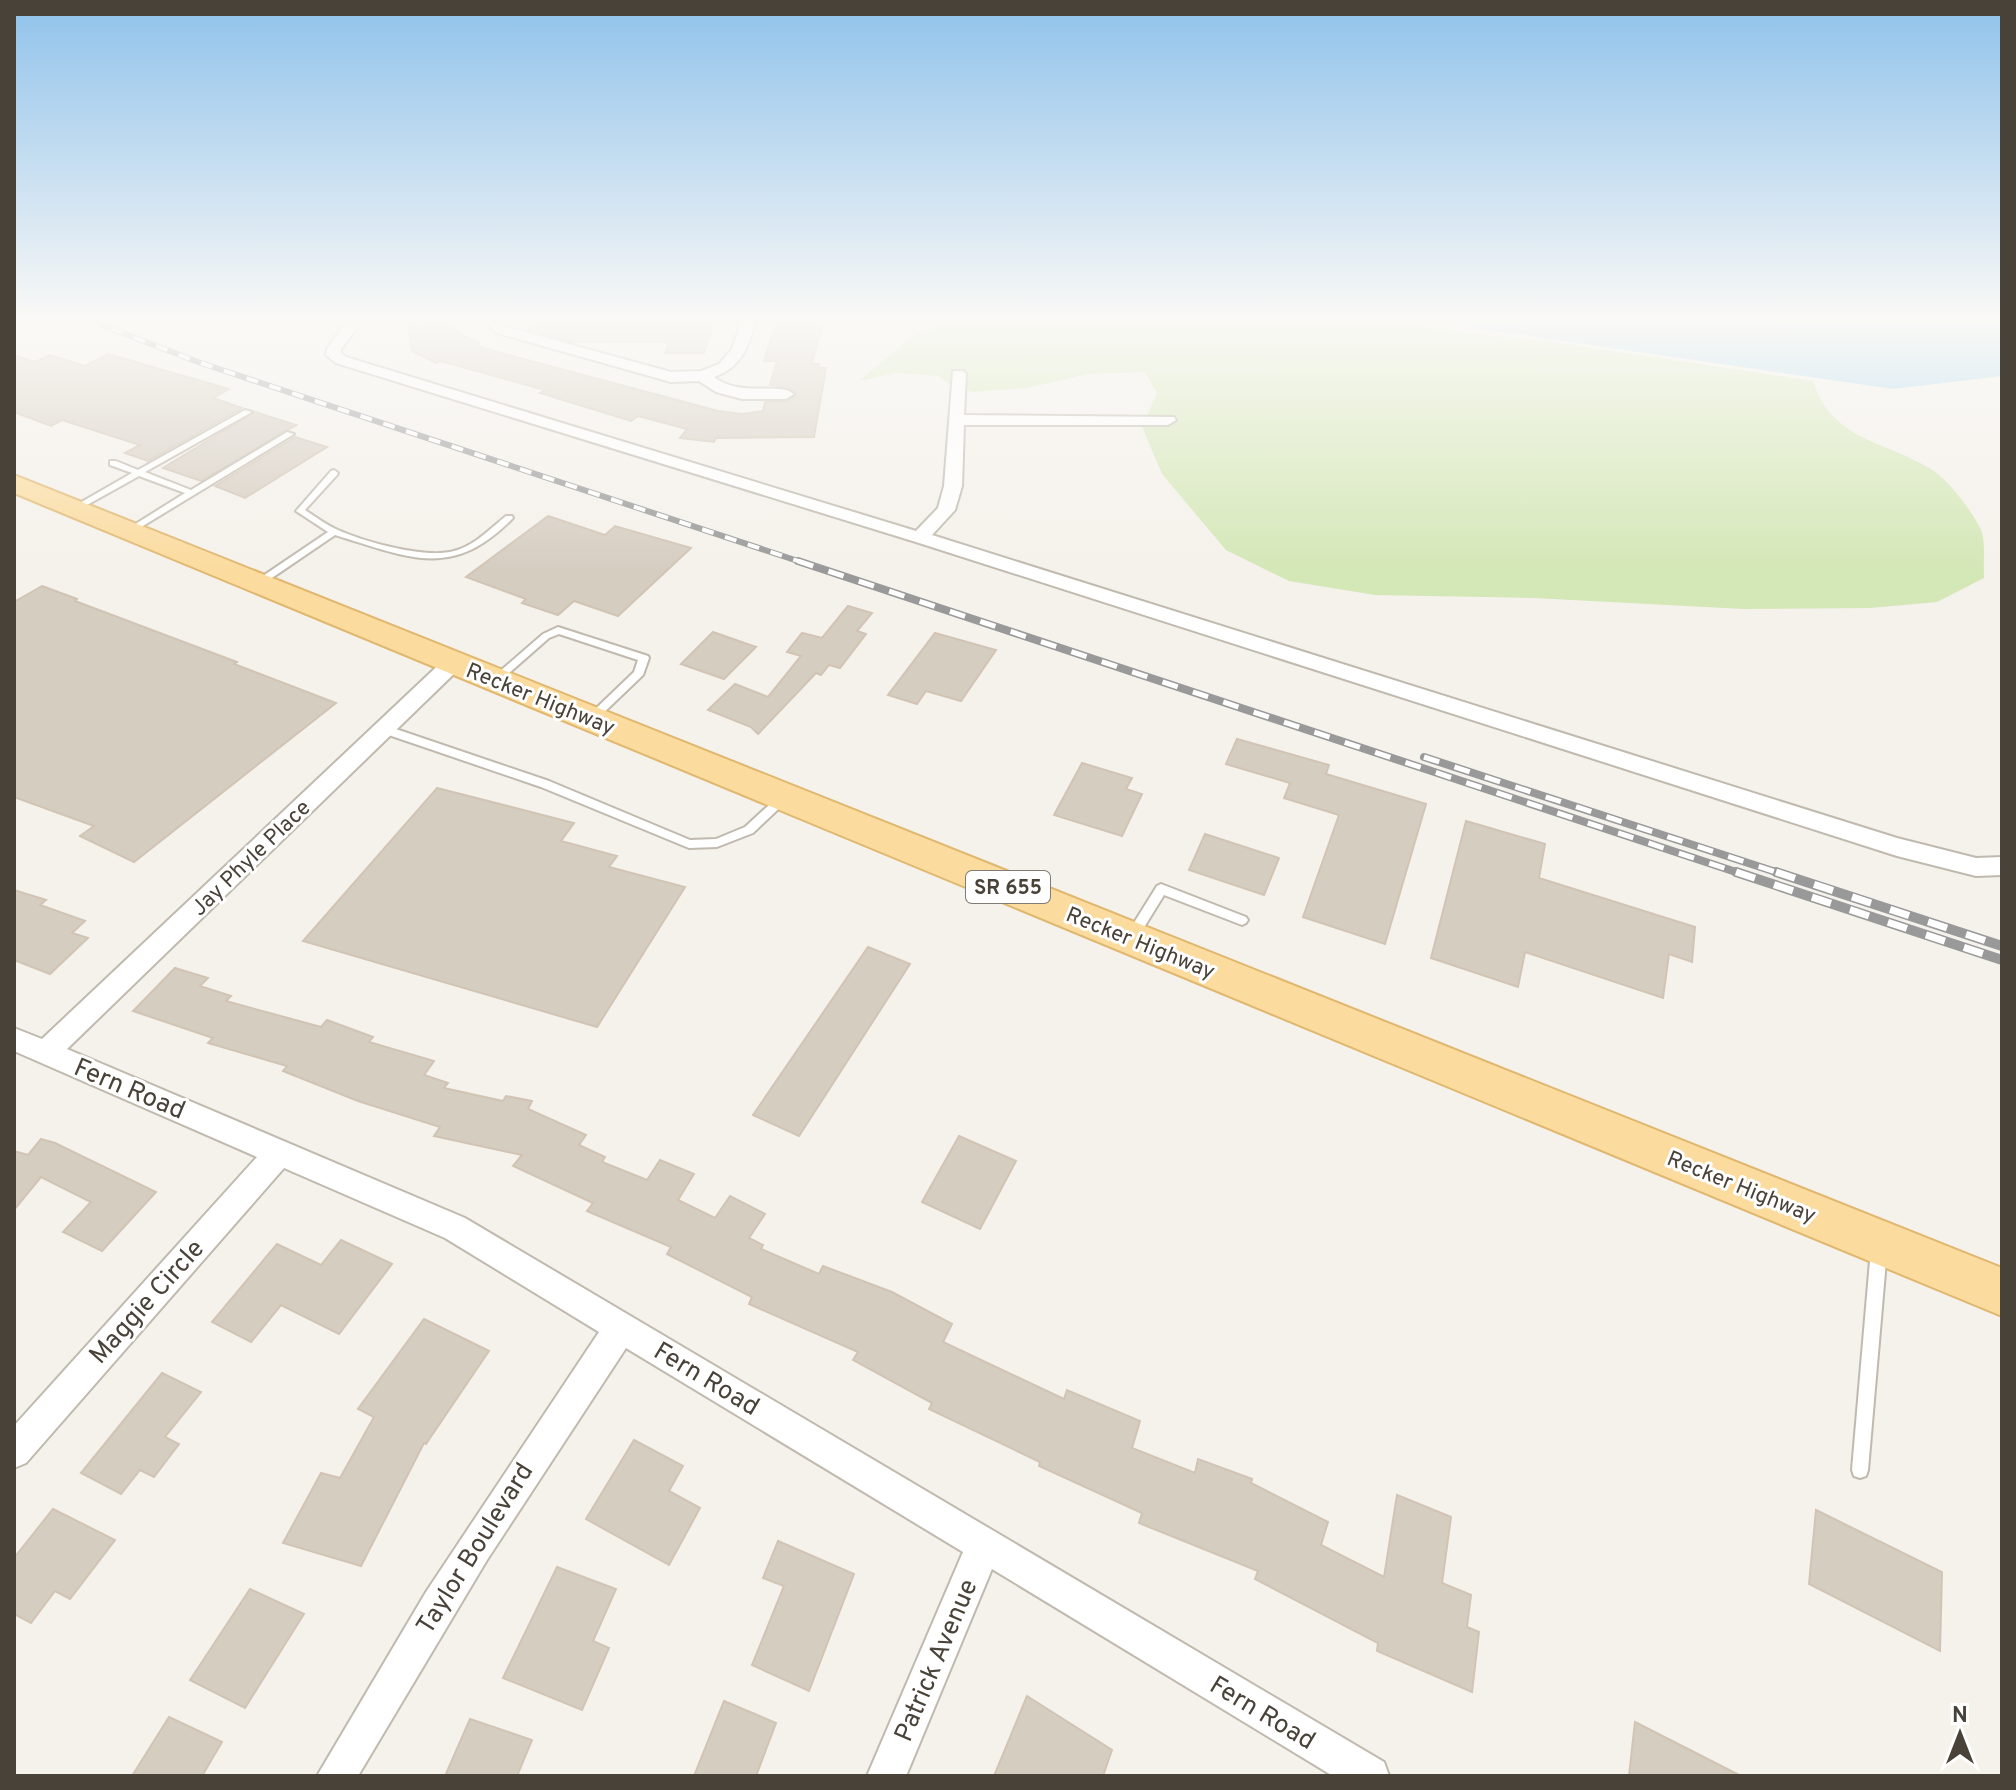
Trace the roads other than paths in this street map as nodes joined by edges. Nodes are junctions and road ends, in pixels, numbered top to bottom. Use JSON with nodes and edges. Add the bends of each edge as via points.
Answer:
{"nodes":[{"id":1,"x":483,"y":404,"type":"edge"},
{"id":2,"x":957,"y":404,"type":"edge"},
{"id":3,"x":248,"y":412,"type":"dead end"},
{"id":4,"x":956,"y":420,"type":"junction"},
{"id":5,"x":1168,"y":420,"type":"dead end"},
{"id":6,"x":290,"y":439,"type":"dead end"},
{"id":7,"x":113,"y":463,"type":"dead end"},
{"id":8,"x":138,"y":473,"type":"junction"},
{"id":9,"x":334,"y":473,"type":"dead end"},
{"id":10,"x":14,"y":483,"type":"edge"},
{"id":11,"x":192,"y":493,"type":"junction"},
{"id":12,"x":75,"y":508,"type":"junction"},
{"id":13,"x":509,"y":518,"type":"dead end"},
{"id":14,"x":130,"y":530,"type":"junction"},
{"id":15,"x":334,"y":532,"type":"junction"},
{"id":16,"x":920,"y":537,"type":"junction"},
{"id":17,"x":260,"y":582,"type":"junction"},
{"id":18,"x":454,"y":662,"type":"junction"},
{"id":19,"x":496,"y":679,"type":"junction"},
{"id":20,"x":591,"y":718,"type":"junction"},
{"id":21,"x":384,"y":729,"type":"junction"},
{"id":22,"x":785,"y":797,"type":"junction"},
{"id":23,"x":2002,"y":866,"type":"edge"},
{"id":24,"x":1242,"y":920,"type":"dead end"},
{"id":25,"x":1131,"y":938,"type":"junction"},
{"id":26,"x":14,"y":1039,"type":"edge"},
{"id":27,"x":46,"y":1052,"type":"junction"},
{"id":28,"x":280,"y":1152,"type":"junction"},
{"id":29,"x":1879,"y":1242,"type":"junction"},
{"id":30,"x":2002,"y":1292,"type":"edge"},
{"id":31,"x":622,"y":1326,"type":"junction"},
{"id":32,"x":14,"y":1451,"type":"edge"},
{"id":33,"x":1860,"y":1470,"type":"dead end"},
{"id":34,"x":984,"y":1545,"type":"junction"},
{"id":35,"x":336,"y":1776,"type":"edge"},
{"id":36,"x":886,"y":1776,"type":"edge"},
{"id":37,"x":1370,"y":1776,"type":"edge"}],
"edges":[{"from":1,"to":16,"type":"street"},
{"from":2,"to":4,"type":"street"},
{"from":3,"to":8,"type":"lane"},
{"from":4,"to":5,"type":"street"},
{"from":4,"to":16,"type":"street","via":[[953,486],[946,510]]},
{"from":6,"to":11,"type":"lane","via":[[201,496]]},
{"from":7,"to":8,"type":"lane"},
{"from":8,"to":11,"type":"lane"},
{"from":8,"to":12,"type":"lane"},
{"from":9,"to":15,"type":"lane","via":[[300,511]]},
{"from":10,"to":12,"type":"main road","name":"Recker Highway","number":"SR 655"},
{"from":11,"to":14,"type":"lane"},
{"from":12,"to":14,"type":"main road","name":"Recker Highway","number":"SR 655"},
{"from":13,"to":15,"type":"lane","via":[[479,543],[453,555],[421,556]]},
{"from":14,"to":17,"type":"main road","name":"Recker Highway","number":"SR 655"},
{"from":15,"to":17,"type":"lane"},
{"from":16,"to":23,"type":"street","via":[[1897,847],[1976,867]]},
{"from":17,"to":18,"type":"main road","name":"Recker Highway","number":"SR 655"},
{"from":18,"to":19,"type":"main road","name":"Recker Highway","number":"SR 655"},
{"from":18,"to":21,"type":"street","name":"Jay Phyle Place"},
{"from":19,"to":20,"type":"main road","name":"Recker Highway","number":"SR 655"},
{"from":19,"to":20,"type":"lane","via":[[558,630],[644,658],[639,673]]},
{"from":20,"to":22,"type":"main road","name":"Recker Highway","number":"SR 655"},
{"from":21,"to":22,"type":"lane","via":[[545,784],[689,844],[717,843],[749,830]]},
{"from":21,"to":27,"type":"street","name":"Jay Phyle Place"},
{"from":22,"to":25,"type":"main road","name":"Recker Highway","number":"SR 655"},
{"from":24,"to":25,"type":"lane","via":[[1161,889]]},
{"from":25,"to":29,"type":"main road","name":"Recker Highway","number":"SR 655"},
{"from":26,"to":27,"type":"street","name":"Fern Road"},
{"from":27,"to":28,"type":"street","name":"Fern Road"},
{"from":28,"to":31,"type":"street","name":"Fern Road","via":[[455,1228]]},
{"from":28,"to":32,"type":"street","name":"Maggie Circle"},
{"from":29,"to":30,"type":"main road","name":"Recker Highway","number":"SR 655"},
{"from":29,"to":33,"type":"lane"},
{"from":31,"to":34,"type":"street","name":"Fern Road"},
{"from":31,"to":35,"type":"street","name":"Taylor Boulevard","via":[[530,1458]]},
{"from":34,"to":36,"type":"street","name":"Patrick Avenue"},
{"from":34,"to":37,"type":"street","name":"Fern Road"}]}
